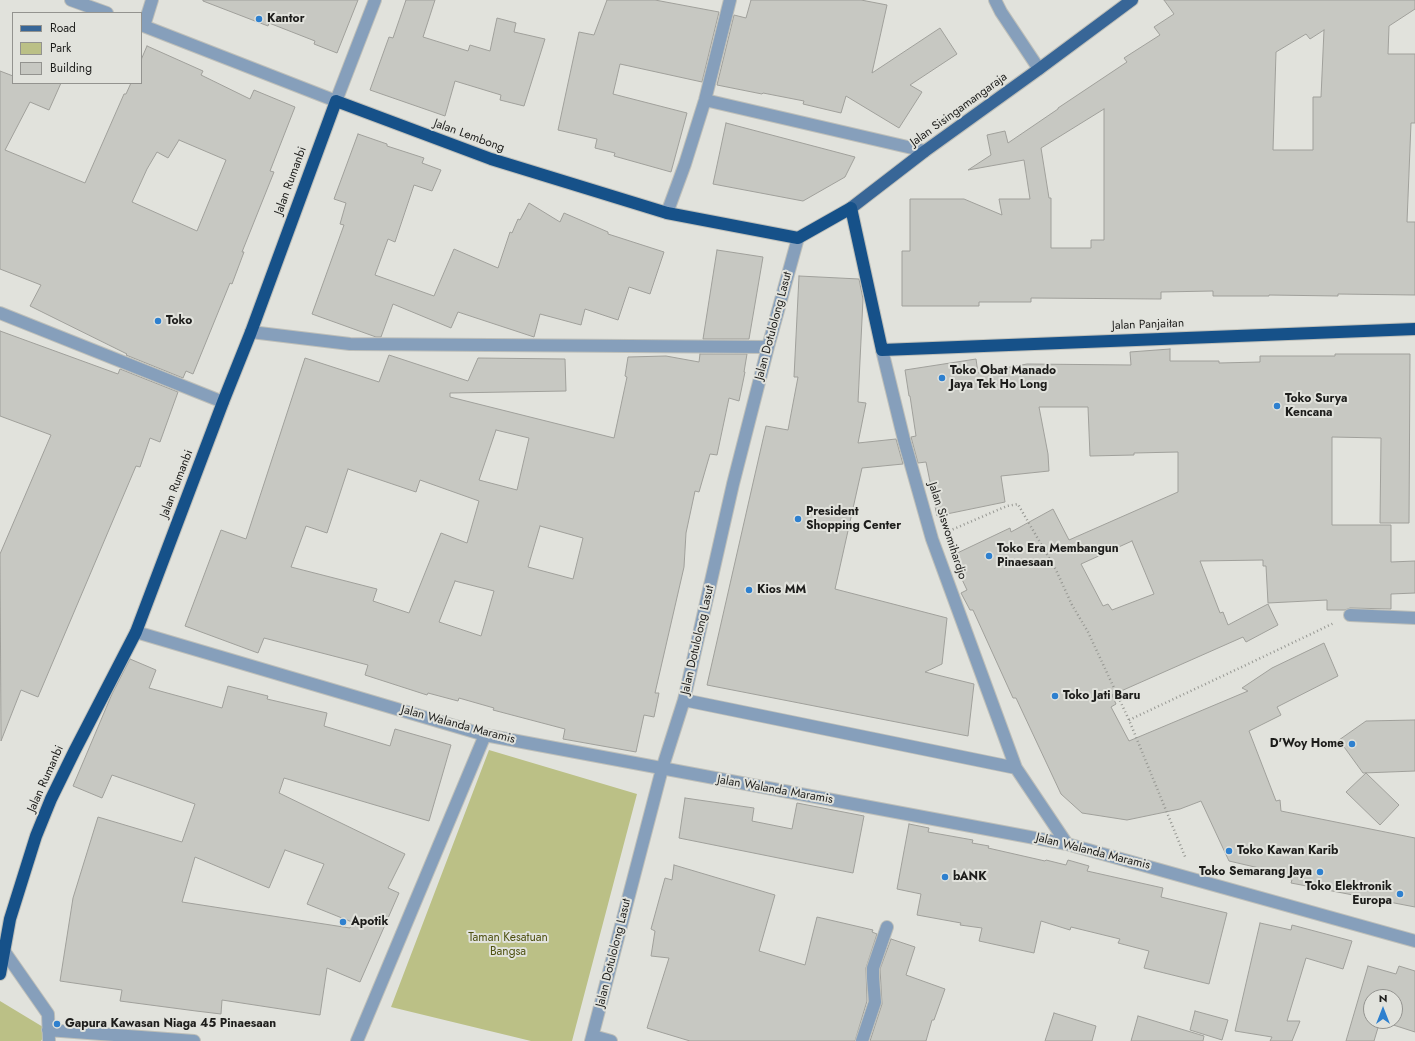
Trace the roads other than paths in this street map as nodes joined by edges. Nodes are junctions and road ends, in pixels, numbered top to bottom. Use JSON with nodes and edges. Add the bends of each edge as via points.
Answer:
{"nodes":[{"id":1,"x":71,"y":0,"type":"edge"},
{"id":2,"x":152,"y":0,"type":"edge"},
{"id":3,"x":375,"y":0,"type":"edge"},
{"id":4,"x":730,"y":0,"type":"edge"},
{"id":5,"x":995,"y":0,"type":"edge"},
{"id":6,"x":1132,"y":0,"type":"edge"},
{"id":7,"x":105,"y":12,"type":"edge"},
{"id":8,"x":143,"y":26,"type":"edge"},
{"id":9,"x":1039,"y":69,"type":"junction"},
{"id":10,"x":705,"y":100,"type":"junction"},
{"id":11,"x":336,"y":101,"type":"junction"},
{"id":12,"x":925,"y":151,"type":"junction"},
{"id":13,"x":851,"y":208,"type":"junction"},
{"id":14,"x":667,"y":213,"type":"junction"},
{"id":15,"x":798,"y":238,"type":"junction"},
{"id":16,"x":0,"y":313,"type":"edge"},
{"id":17,"x":1415,"y":328,"type":"edge"},
{"id":18,"x":251,"y":332,"type":"junction"},
{"id":19,"x":768,"y":347,"type":"junction"},
{"id":20,"x":882,"y":350,"type":"junction"},
{"id":21,"x":223,"y":402,"type":"junction"},
{"id":22,"x":1350,"y":614,"type":"road end"},
{"id":23,"x":1415,"y":618,"type":"edge"},
{"id":24,"x":136,"y":632,"type":"junction"},
{"id":25,"x":684,"y":700,"type":"junction"},
{"id":26,"x":484,"y":735,"type":"junction"},
{"id":27,"x":1016,"y":768,"type":"junction"},
{"id":28,"x":662,"y":769,"type":"junction"},
{"id":29,"x":1067,"y":844,"type":"junction"},
{"id":30,"x":5,"y":919,"type":"edge"},
{"id":31,"x":887,"y":927,"type":"dead end"},
{"id":32,"x":1415,"y":941,"type":"edge"},
{"id":33,"x":4,"y":951,"type":"junction"},
{"id":34,"x":0,"y":974,"type":"edge"},
{"id":35,"x":48,"y":1036,"type":"edge"},
{"id":36,"x":592,"y":1038,"type":"edge"},
{"id":37,"x":194,"y":1041,"type":"edge"},
{"id":38,"x":357,"y":1041,"type":"edge"},
{"id":39,"x":611,"y":1041,"type":"edge"},
{"id":40,"x":862,"y":1041,"type":"edge"}],
"edges":[{"from":1,"to":7,"type":"street"},
{"from":2,"to":8,"type":"street"},
{"from":3,"to":11,"type":"street","name":"Jalan Rumanbi"},
{"from":4,"to":10,"type":"street"},
{"from":5,"to":9,"type":"street"},
{"from":6,"to":9,"type":"main road","name":"Jalan Sisingamangaraja"},
{"from":8,"to":11,"type":"street","name":"Jalan Lembong"},
{"from":9,"to":12,"type":"main road","name":"Jalan Sisingamangaraja"},
{"from":10,"to":12,"type":"street"},
{"from":10,"to":14,"type":"street"},
{"from":11,"to":14,"type":"highway","name":"Jalan Lembong","via":[[491,159]]},
{"from":11,"to":18,"type":"highway","name":"Jalan Rumanbi"},
{"from":12,"to":13,"type":"main road","name":"Jalan Sisingamangaraja"},
{"from":13,"to":15,"type":"highway","name":"Jalan Sisingamangaraja"},
{"from":13,"to":20,"type":"highway","name":"Jalan Siswomihardjo"},
{"from":14,"to":15,"type":"highway","name":"Jalan Lembong"},
{"from":15,"to":19,"type":"street","name":"Jalan Dotulolong Lasut"},
{"from":16,"to":21,"type":"street"},
{"from":17,"to":20,"type":"highway","name":"Jalan Panjaitan"},
{"from":18,"to":19,"type":"street","via":[[350,344]]},
{"from":18,"to":21,"type":"highway","name":"Jalan Rumanbi"},
{"from":19,"to":25,"type":"street","name":"Jalan Dotulolong Lasut","via":[[733,484]]},
{"from":20,"to":27,"type":"street","name":"Jalan Siswomihardjo","via":[[932,539]]},
{"from":21,"to":24,"type":"highway","name":"Jalan Rumanbi"},
{"from":22,"to":23,"type":"street"},
{"from":24,"to":26,"type":"street","name":"Jalan Walanda Maramis"},
{"from":24,"to":30,"type":"highway","name":"Jalan Rumanbi","via":[[51,799]]},
{"from":25,"to":27,"type":"street"},
{"from":25,"to":28,"type":"street","name":"Jalan Dotulolong Lasut"},
{"from":26,"to":28,"type":"street","name":"Jalan Walanda Maramis"},
{"from":26,"to":38,"type":"street"},
{"from":27,"to":29,"type":"street","name":"Jalan Siswomihardjo"},
{"from":28,"to":29,"type":"street","name":"Jalan Walanda Maramis"},
{"from":28,"to":36,"type":"street","name":"Jalan Dotulolong Lasut"},
{"from":29,"to":32,"type":"street","name":"Jalan Walanda Maramis"},
{"from":30,"to":33,"type":"highway","name":"Jalan Rumanbi"},
{"from":31,"to":40,"type":"street","via":[[873,968],[876,1002]]},
{"from":33,"to":34,"type":"highway","name":"Jalan Rumanbi"},
{"from":33,"to":35,"type":"street","via":[[48,1014]]},
{"from":35,"to":37,"type":"street"},
{"from":36,"to":39,"type":"street"}]}
